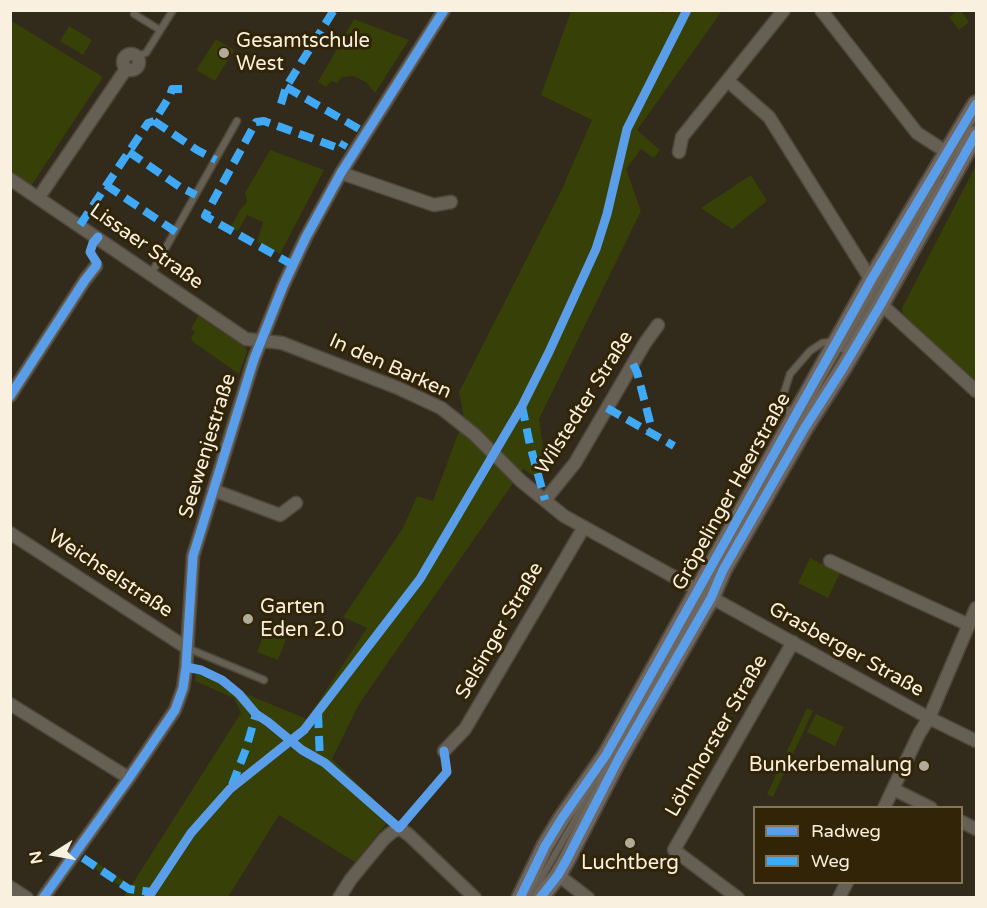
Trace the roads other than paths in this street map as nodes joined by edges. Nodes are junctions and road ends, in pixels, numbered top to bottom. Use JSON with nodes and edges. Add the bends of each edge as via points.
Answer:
{"nodes":[{"id":1,"x":173,"y":10,"type":"edge"},
{"id":2,"x":444,"y":10,"type":"edge"},
{"id":3,"x":784,"y":10,"type":"edge"},
{"id":4,"x":821,"y":10,"type":"edge"},
{"id":5,"x":134,"y":14,"type":"dead end"},
{"id":6,"x":160,"y":30,"type":"junction"},
{"id":7,"x":137,"y":57,"type":"joint"},
{"id":8,"x":728,"y":81,"type":"junction"},
{"id":9,"x":976,"y":104,"type":"edge"},
{"id":10,"x":237,"y":121,"type":"dead end"},
{"id":11,"x":976,"y":134,"type":"edge"},
{"id":12,"x":679,"y":152,"type":"dead end"},
{"id":13,"x":948,"y":153,"type":"junction"},
{"id":14,"x":340,"y":172,"type":"junction"},
{"id":15,"x":943,"y":176,"type":"dead end"},
{"id":16,"x":10,"y":179,"type":"edge"},
{"id":17,"x":39,"y":198,"type":"junction"},
{"id":18,"x":451,"y":202,"type":"dead end"},
{"id":19,"x":96,"y":266,"type":"dead end"},
{"id":20,"x":151,"y":274,"type":"junction"},
{"id":21,"x":871,"y":280,"type":"junction"},
{"id":22,"x":881,"y":304,"type":"junction"},
{"id":23,"x":658,"y":325,"type":"dead end"},
{"id":24,"x":263,"y":340,"type":"junction"},
{"id":25,"x":839,"y":345,"type":"junction"},
{"id":26,"x":976,"y":391,"type":"edge"},
{"id":27,"x":10,"y":396,"type":"edge"},
{"id":28,"x":799,"y":417,"type":"junction"},
{"id":29,"x":213,"y":490,"type":"junction"},
{"id":30,"x":544,"y":500,"type":"junction"},
{"id":31,"x":296,"y":503,"type":"dead end"},
{"id":32,"x":584,"y":527,"type":"junction"},
{"id":33,"x":10,"y":533,"type":"edge"},
{"id":34,"x":830,"y":561,"type":"dead end"},
{"id":35,"x":704,"y":594,"type":"junction"},
{"id":36,"x":976,"y":608,"type":"edge"},
{"id":37,"x":969,"y":625,"type":"junction"},
{"id":38,"x":793,"y":642,"type":"junction"},
{"id":39,"x":187,"y":648,"type":"junction"},
{"id":40,"x":264,"y":680,"type":"dead end"},
{"id":41,"x":10,"y":704,"type":"edge"},
{"id":42,"x":928,"y":718,"type":"junction"},
{"id":43,"x":976,"y":741,"type":"edge"},
{"id":44,"x":444,"y":751,"type":"dead end"},
{"id":45,"x":606,"y":755,"type":"junction"},
{"id":46,"x":603,"y":772,"type":"junction"},
{"id":47,"x":129,"y":778,"type":"junction"},
{"id":48,"x":893,"y":789,"type":"junction"},
{"id":49,"x":884,"y":806,"type":"edge"},
{"id":50,"x":930,"y":806,"type":"edge"},
{"id":51,"x":552,"y":873,"type":"junction"},
{"id":52,"x":10,"y":887,"type":"edge"},
{"id":53,"x":526,"y":892,"type":"edge"},
{"id":54,"x":27,"y":897,"type":"edge"},
{"id":55,"x":43,"y":897,"type":"edge"},
{"id":56,"x":339,"y":897,"type":"edge"},
{"id":57,"x":476,"y":897,"type":"edge"},
{"id":58,"x":540,"y":897,"type":"edge"},
{"id":59,"x":588,"y":897,"type":"edge"},
{"id":60,"x":738,"y":897,"type":"edge"}],
"edges":[{"from":1,"to":6,"type":"lane"},
{"from":2,"to":14,"type":"street","name":"Seewenjestraße"},
{"from":3,"to":8,"type":"street"},
{"from":4,"to":13,"type":"street","via":[[917,133]]},
{"from":5,"to":6,"type":"lane"},
{"from":6,"to":7,"type":"lane","via":[[146,53]]},
{"from":7,"to":17,"type":"street","via":[[136,69],[126,69]]},
{"from":8,"to":12,"type":"street","via":[[682,137]]},
{"from":8,"to":21,"type":"street","via":[[770,117]]},
{"from":9,"to":13,"type":"main road","name":"Gröpelinger Heerstraße"},
{"from":10,"to":20,"type":"lane"},
{"from":11,"to":22,"type":"main road","name":"Gröpelinger Heerstraße"},
{"from":13,"to":21,"type":"main road","name":"Gröpelinger Heerstraße"},
{"from":14,"to":18,"type":"street","via":[[434,205]]},
{"from":14,"to":24,"type":"street","name":"Seewenjestraße","via":[[283,286]]},
{"from":15,"to":25,"type":"lane"},
{"from":16,"to":17,"type":"street","name":"Lissaer Straße"},
{"from":17,"to":20,"type":"street","name":"Lissaer Straße"},
{"from":19,"to":27,"type":"street"},
{"from":20,"to":24,"type":"street","name":"Lissaer Straße","via":[[246,339]]},
{"from":21,"to":25,"type":"main road","name":"Gröpelinger Heerstraße"},
{"from":22,"to":26,"type":"street"},
{"from":22,"to":35,"type":"main road","name":"Gröpelinger Heerstraße","via":[[723,570]]},
{"from":23,"to":30,"type":"street","name":"Wilstedter Straße","via":[[575,463]]},
{"from":24,"to":29,"type":"street","name":"Seewenjestraße"},
{"from":24,"to":30,"type":"street","name":"In den Barken","via":[[282,343],[441,408]]},
{"from":25,"to":28,"type":"main road","name":"Gröpelinger Heerstraße"},
{"from":25,"to":28,"type":"lane","via":[[822,344],[810,351],[790,375],[783,396],[786,408]]},
{"from":28,"to":35,"type":"main road","name":"Gröpelinger Heerstraße"},
{"from":29,"to":31,"type":"street","via":[[280,515]]},
{"from":29,"to":39,"type":"street","name":"Seewenjestraße","via":[[193,556]]},
{"from":30,"to":32,"type":"street","name":"In den Barken"},
{"from":32,"to":35,"type":"street","name":"In den Barken"},
{"from":32,"to":44,"type":"street","name":"Selsinger Straße","via":[[465,729]]},
{"from":33,"to":39,"type":"street","name":"Weichselstraße"},
{"from":34,"to":37,"type":"street"},
{"from":35,"to":38,"type":"street","name":"Grasberger Straße"},
{"from":35,"to":45,"type":"main road","name":"Gröpelinger Heerstraße"},
{"from":35,"to":46,"type":"lane"},
{"from":35,"to":51,"type":"main road","name":"Gröpelinger Heerstraße","via":[[598,800]]},
{"from":36,"to":37,"type":"street"},
{"from":37,"to":42,"type":"street"},
{"from":38,"to":42,"type":"street","name":"Grasberger Straße"},
{"from":38,"to":60,"type":"street","name":"Löhnhorster Straße","via":[[674,850]]},
{"from":39,"to":40,"type":"lane"},
{"from":39,"to":47,"type":"street","name":"Seewenjestraße","via":[[183,688],[175,710]]},
{"from":41,"to":47,"type":"street"},
{"from":42,"to":43,"type":"street","name":"Grasberger Straße"},
{"from":42,"to":48,"type":"street"},
{"from":45,"to":46,"type":"lane"},
{"from":45,"to":53,"type":"main road","name":"Gröpelinger Heerstraße","via":[[545,846]]},
{"from":46,"to":51,"type":"lane"},
{"from":47,"to":55,"type":"street","name":"Seewenjestraße"},
{"from":48,"to":49,"type":"street"},
{"from":48,"to":50,"type":"street"},
{"from":51,"to":53,"type":"lane"},
{"from":51,"to":53,"type":"lane"},
{"from":51,"to":58,"type":"main road","name":"Gröpelinger Heerstraße"},
{"from":51,"to":59,"type":"street"},
{"from":52,"to":54,"type":"street"},
{"from":56,"to":57,"type":"street","via":[[384,840],[399,828]]}]}
